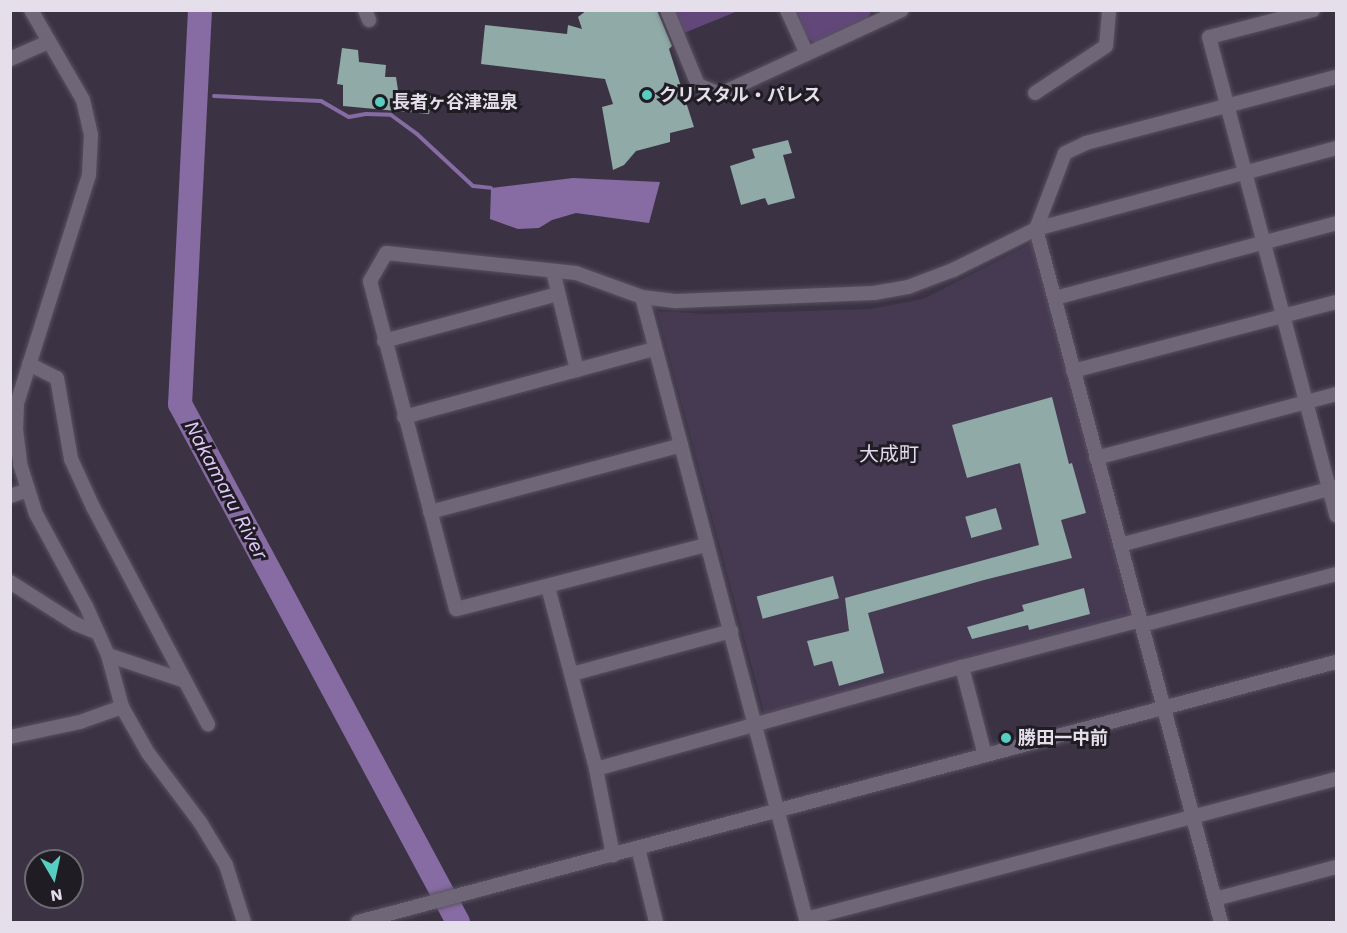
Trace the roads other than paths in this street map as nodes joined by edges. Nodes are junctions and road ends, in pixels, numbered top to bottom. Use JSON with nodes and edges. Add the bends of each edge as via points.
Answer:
{"nodes":[{"id":1,"x":31,"y":10,"type":"edge"},
{"id":2,"x":667,"y":10,"type":"edge"},
{"id":3,"x":787,"y":10,"type":"edge"},
{"id":4,"x":902,"y":10,"type":"edge"},
{"id":5,"x":1109,"y":10,"type":"edge"},
{"id":6,"x":1313,"y":10,"type":"edge"},
{"id":7,"x":880,"y":15,"type":"edge"},
{"id":8,"x":48,"y":42,"type":"junction"},
{"id":9,"x":807,"y":54,"type":"junction"},
{"id":10,"x":10,"y":58,"type":"edge"},
{"id":11,"x":1336,"y":77,"type":"edge"},
{"id":12,"x":1035,"y":93,"type":"dead end"},
{"id":13,"x":1227,"y":105,"type":"junction"},
{"id":14,"x":1336,"y":148,"type":"edge"},
{"id":15,"x":1244,"y":172,"type":"junction"},
{"id":16,"x":1336,"y":224,"type":"edge"},
{"id":17,"x":1036,"y":229,"type":"junction"},
{"id":18,"x":1264,"y":243,"type":"junction"},
{"id":19,"x":553,"y":271,"type":"junction"},
{"id":20,"x":558,"y":294,"type":"junction"},
{"id":21,"x":642,"y":297,"type":"junction"},
{"id":22,"x":1055,"y":298,"type":"junction"},
{"id":23,"x":1336,"y":302,"type":"edge"},
{"id":24,"x":1283,"y":316,"type":"junction"},
{"id":25,"x":384,"y":341,"type":"junction"},
{"id":26,"x":655,"y":349,"type":"junction"},
{"id":27,"x":29,"y":364,"type":"junction"},
{"id":28,"x":577,"y":370,"type":"junction"},
{"id":29,"x":1074,"y":371,"type":"junction"},
{"id":30,"x":1336,"y":394,"type":"edge"},
{"id":31,"x":1306,"y":402,"type":"junction"},
{"id":32,"x":404,"y":417,"type":"junction"},
{"id":33,"x":681,"y":445,"type":"junction"},
{"id":34,"x":1096,"y":458,"type":"junction"},
{"id":35,"x":1333,"y":488,"type":"edge"},
{"id":36,"x":28,"y":490,"type":"junction"},
{"id":37,"x":10,"y":496,"type":"edge"},
{"id":38,"x":430,"y":512,"type":"junction"},
{"id":39,"x":1336,"y":515,"type":"edge"},
{"id":40,"x":706,"y":545,"type":"junction"},
{"id":41,"x":1120,"y":545,"type":"junction"},
{"id":42,"x":1336,"y":574,"type":"edge"},
{"id":43,"x":10,"y":582,"type":"edge"},
{"id":44,"x":548,"y":587,"type":"junction"},
{"id":45,"x":1141,"y":623,"type":"junction"},
{"id":46,"x":730,"y":631,"type":"junction"},
{"id":47,"x":98,"y":633,"type":"junction"},
{"id":48,"x":108,"y":655,"type":"junction"},
{"id":49,"x":1336,"y":662,"type":"edge"},
{"id":50,"x":962,"y":667,"type":"junction"},
{"id":51,"x":572,"y":674,"type":"junction"},
{"id":52,"x":185,"y":681,"type":"junction"},
{"id":53,"x":122,"y":707,"type":"junction"},
{"id":54,"x":1164,"y":708,"type":"junction"},
{"id":55,"x":208,"y":724,"type":"dead end"},
{"id":56,"x":754,"y":726,"type":"junction"},
{"id":57,"x":10,"y":738,"type":"edge"},
{"id":58,"x":985,"y":755,"type":"junction"},
{"id":59,"x":596,"y":769,"type":"junction"},
{"id":60,"x":1336,"y":778,"type":"edge"},
{"id":61,"x":778,"y":811,"type":"junction"},
{"id":62,"x":1193,"y":818,"type":"junction"},
{"id":63,"x":638,"y":848,"type":"junction"},
{"id":64,"x":614,"y":855,"type":"junction"},
{"id":65,"x":1336,"y":867,"type":"edge"},
{"id":66,"x":1215,"y":899,"type":"junction"},
{"id":67,"x":244,"y":922,"type":"edge"},
{"id":68,"x":358,"y":922,"type":"edge"},
{"id":69,"x":656,"y":922,"type":"edge"},
{"id":70,"x":1221,"y":922,"type":"edge"}],
"edges":[{"from":1,"to":8,"type":"street"},
{"from":2,"to":9,"type":"street","via":[[698,85],[720,94]]},
{"from":3,"to":9,"type":"street"},
{"from":4,"to":7,"type":"street"},
{"from":5,"to":12,"type":"street","via":[[1106,46]]},
{"from":6,"to":13,"type":"street","via":[[1209,37]]},
{"from":7,"to":9,"type":"street"},
{"from":8,"to":10,"type":"street"},
{"from":8,"to":27,"type":"street","via":[[83,100],[91,135],[89,175]]},
{"from":11,"to":13,"type":"street"},
{"from":13,"to":15,"type":"street"},
{"from":13,"to":17,"type":"street","via":[[1086,143],[1065,153]]},
{"from":14,"to":15,"type":"street"},
{"from":15,"to":17,"type":"street"},
{"from":15,"to":18,"type":"street"},
{"from":16,"to":18,"type":"street"},
{"from":17,"to":21,"type":"street","via":[[953,270],[908,287],[874,293],[705,302]]},
{"from":17,"to":22,"type":"street"},
{"from":18,"to":22,"type":"street"},
{"from":18,"to":24,"type":"street"},
{"from":19,"to":20,"type":"street"},
{"from":19,"to":21,"type":"street","via":[[576,273]]},
{"from":19,"to":25,"type":"street","via":[[386,253],[370,281]]},
{"from":20,"to":25,"type":"street"},
{"from":20,"to":28,"type":"street"},
{"from":21,"to":26,"type":"street"},
{"from":22,"to":29,"type":"street"},
{"from":23,"to":24,"type":"street"},
{"from":24,"to":29,"type":"street"},
{"from":24,"to":31,"type":"street"},
{"from":25,"to":32,"type":"street"},
{"from":26,"to":28,"type":"street"},
{"from":26,"to":33,"type":"street"},
{"from":27,"to":36,"type":"street","via":[[17,403],[16,429]]},
{"from":27,"to":52,"type":"street","via":[[57,378],[71,459]]},
{"from":28,"to":32,"type":"street"},
{"from":29,"to":34,"type":"street"},
{"from":30,"to":31,"type":"street"},
{"from":31,"to":34,"type":"street"},
{"from":31,"to":35,"type":"street"},
{"from":32,"to":38,"type":"street"},
{"from":33,"to":38,"type":"street"},
{"from":33,"to":40,"type":"street"},
{"from":34,"to":41,"type":"street"},
{"from":35,"to":39,"type":"street"},
{"from":35,"to":41,"type":"street"},
{"from":36,"to":37,"type":"street"},
{"from":36,"to":47,"type":"street","via":[[36,514]]},
{"from":38,"to":44,"type":"street","via":[[456,609]]},
{"from":40,"to":44,"type":"street"},
{"from":40,"to":46,"type":"street"},
{"from":41,"to":45,"type":"street"},
{"from":42,"to":45,"type":"street"},
{"from":43,"to":47,"type":"street","via":[[76,624]]},
{"from":44,"to":51,"type":"street"},
{"from":45,"to":50,"type":"street"},
{"from":45,"to":54,"type":"street"},
{"from":46,"to":51,"type":"street"},
{"from":46,"to":56,"type":"street"},
{"from":47,"to":48,"type":"street"},
{"from":48,"to":52,"type":"street"},
{"from":48,"to":53,"type":"street"},
{"from":49,"to":54,"type":"street"},
{"from":50,"to":56,"type":"street"},
{"from":50,"to":58,"type":"street"},
{"from":51,"to":59,"type":"street"},
{"from":52,"to":55,"type":"street"},
{"from":53,"to":57,"type":"street","via":[[80,722]]},
{"from":53,"to":67,"type":"street","via":[[148,753],[200,822],[225,865]]},
{"from":54,"to":58,"type":"street"},
{"from":54,"to":62,"type":"street"},
{"from":56,"to":59,"type":"street"},
{"from":56,"to":61,"type":"street"},
{"from":58,"to":61,"type":"street"},
{"from":59,"to":64,"type":"street"},
{"from":60,"to":62,"type":"street"},
{"from":61,"to":62,"type":"street","via":[[806,919]]},
{"from":61,"to":63,"type":"street"},
{"from":62,"to":66,"type":"street"},
{"from":63,"to":64,"type":"street"},
{"from":63,"to":69,"type":"street"},
{"from":64,"to":68,"type":"street"},
{"from":65,"to":66,"type":"street"},
{"from":66,"to":70,"type":"street"}]}
